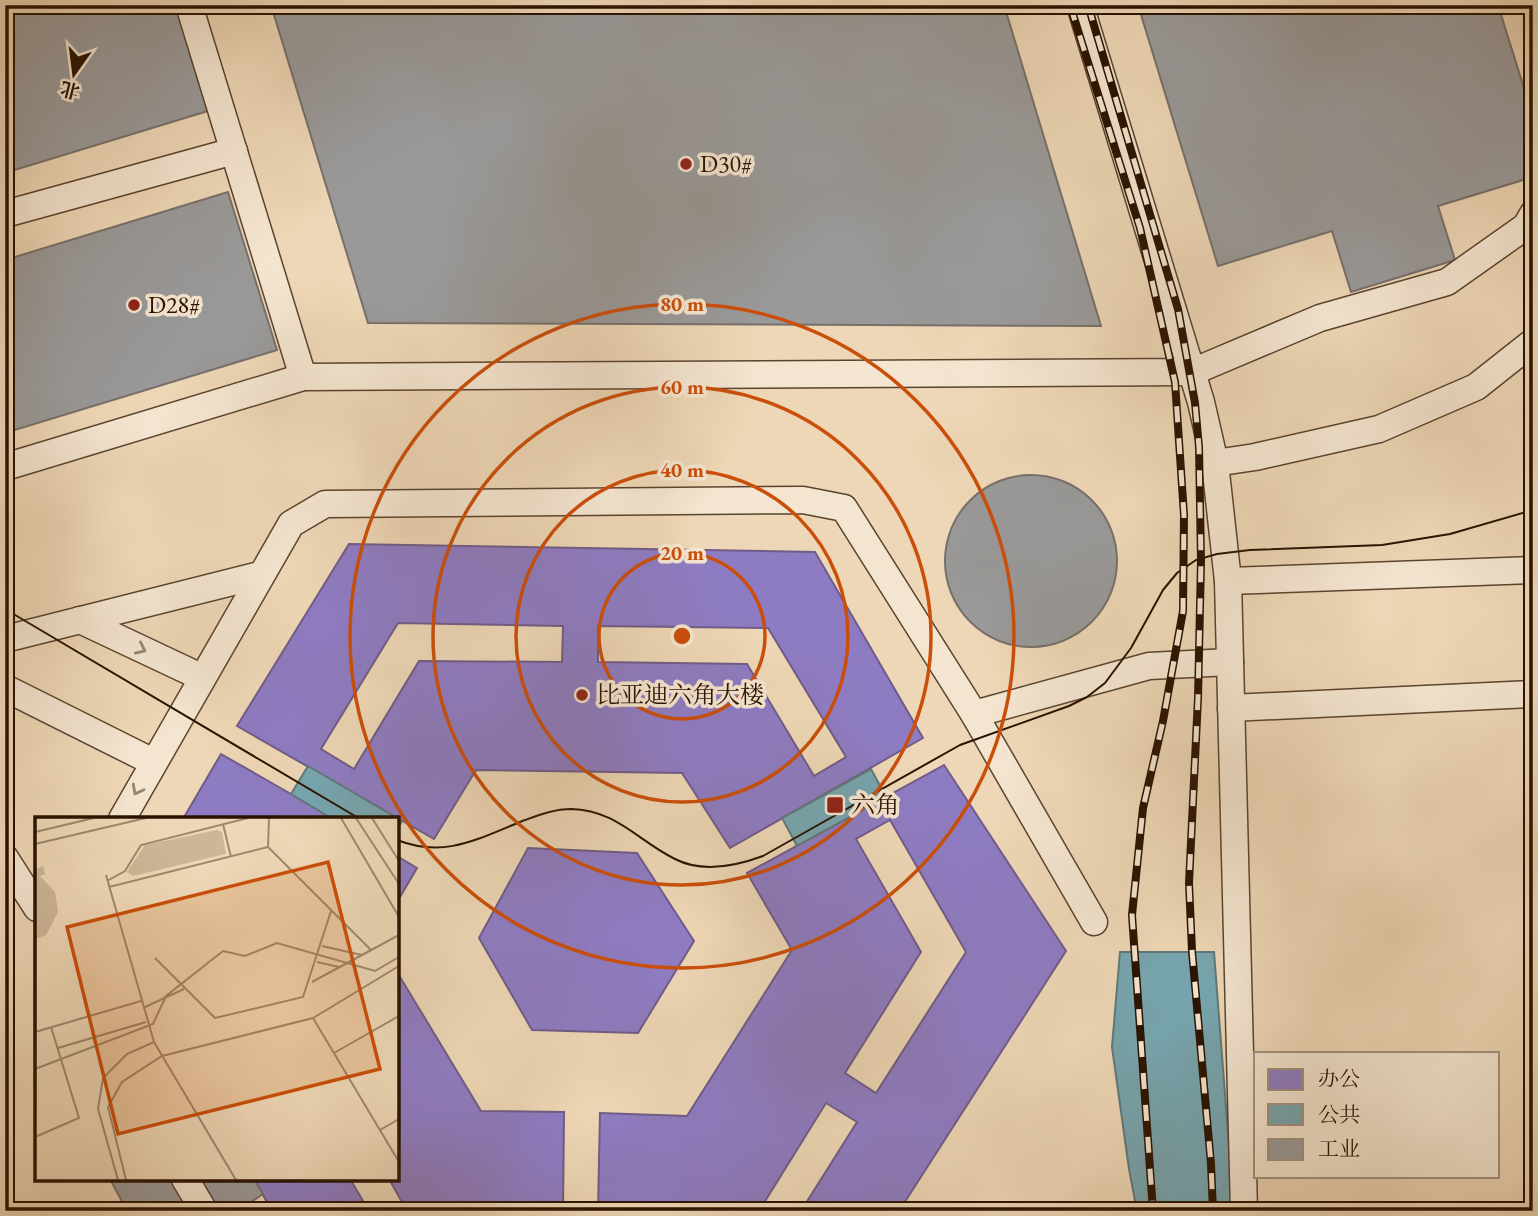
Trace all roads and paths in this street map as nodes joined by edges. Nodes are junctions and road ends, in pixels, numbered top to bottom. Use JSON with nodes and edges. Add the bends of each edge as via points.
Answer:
{"nodes":[{"id":1,"x":190,"y":5,"type":"edge"},
{"id":2,"x":1080,"y":5,"type":"edge"},
{"id":3,"x":234,"y":151,"type":"junction"},
{"id":4,"x":5,"y":214,"type":"edge"},
{"id":5,"x":1533,"y":214,"type":"edge"},
{"id":6,"x":1533,"y":342,"type":"edge"},
{"id":7,"x":1192,"y":372,"type":"junction"},
{"id":8,"x":303,"y":377,"type":"junction"},
{"id":9,"x":1215,"y":463,"type":"junction"},
{"id":10,"x":5,"y":467,"type":"edge"},
{"id":11,"x":1533,"y":570,"type":"edge"},
{"id":12,"x":260,"y":575,"type":"junction"},
{"id":13,"x":1228,"y":581,"type":"junction"},
{"id":14,"x":80,"y":620,"type":"junction"},
{"id":15,"x":5,"y":639,"type":"edge"},
{"id":16,"x":1230,"y":662,"type":"junction"},
{"id":17,"x":201,"y":677,"type":"junction"},
{"id":18,"x":5,"y":688,"type":"edge"},
{"id":19,"x":1533,"y":694,"type":"edge"},
{"id":20,"x":1231,"y":708,"type":"junction"},
{"id":21,"x":974,"y":714,"type":"junction"},
{"id":22,"x":153,"y":762,"type":"junction"},
{"id":23,"x":123,"y":817,"type":"edge"},
{"id":24,"x":5,"y":858,"type":"edge"},
{"id":25,"x":35,"y":905,"type":"edge"},
{"id":26,"x":1094,"y":922,"type":"dead end"},
{"id":27,"x":1250,"y":1166,"type":"edge"},
{"id":28,"x":186,"y":1181,"type":"edge"},
{"id":29,"x":205,"y":1211,"type":"edge"},
{"id":30,"x":1244,"y":1211,"type":"edge"}],
"edges":[{"from":1,"to":3,"type":"street"},
{"from":2,"to":7,"type":"street"},
{"from":3,"to":4,"type":"street"},
{"from":3,"to":8,"type":"street"},
{"from":5,"to":7,"type":"street","via":[[1526,226],[1447,282],[1320,318]]},
{"from":6,"to":9,"type":"street","via":[[1476,387],[1379,429]]},
{"from":7,"to":8,"type":"street"},
{"from":7,"to":9,"type":"street"},
{"from":8,"to":10,"type":"street"},
{"from":9,"to":13,"type":"street"},
{"from":11,"to":13,"type":"street"},
{"from":12,"to":14,"type":"street"},
{"from":12,"to":17,"type":"street"},
{"from":12,"to":21,"type":"street","via":[[291,524],[325,504],[803,500],[844,508]]},
{"from":13,"to":16,"type":"street"},
{"from":14,"to":15,"type":"street"},
{"from":14,"to":17,"type":"street","one_way":true},
{"from":16,"to":20,"type":"street"},
{"from":16,"to":21,"type":"street","via":[[1149,666]]},
{"from":17,"to":22,"type":"street"},
{"from":18,"to":22,"type":"street"},
{"from":19,"to":20,"type":"street"},
{"from":20,"to":27,"type":"street"},
{"from":21,"to":26,"type":"street"},
{"from":22,"to":23,"type":"street","one_way":true},
{"from":24,"to":25,"type":"street"},
{"from":27,"to":30,"type":"street"},
{"from":28,"to":29,"type":"street"}]}
